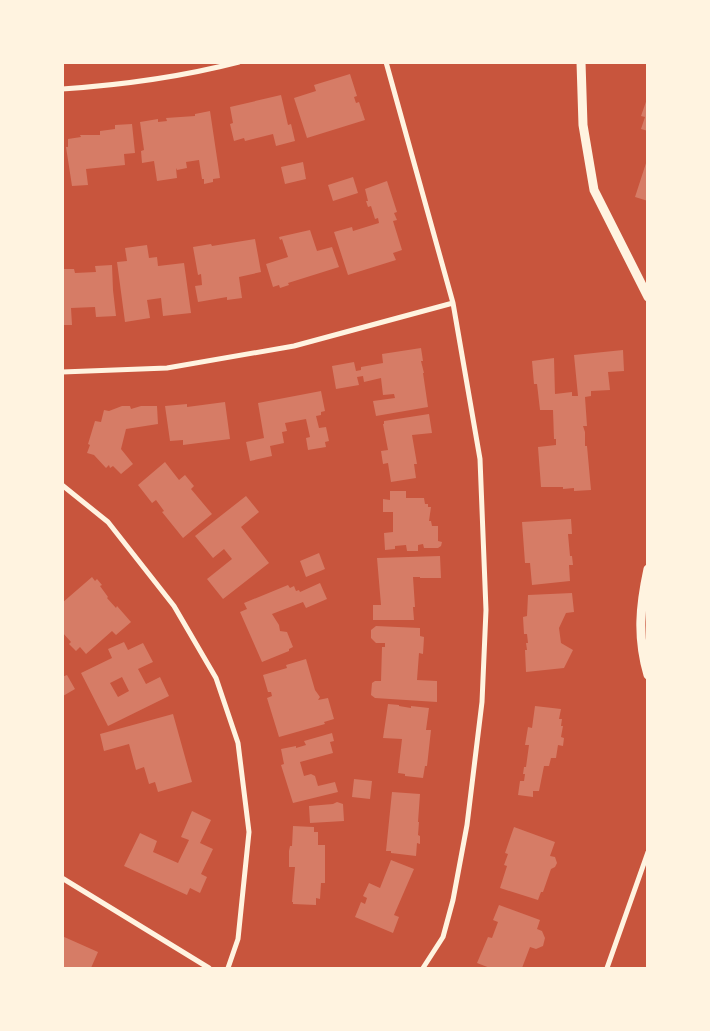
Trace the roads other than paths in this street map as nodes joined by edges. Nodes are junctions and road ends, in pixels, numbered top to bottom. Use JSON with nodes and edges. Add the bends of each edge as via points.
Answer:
{"nodes":[{"id":1,"x":239,"y":62,"type":"edge"},
{"id":2,"x":386,"y":62,"type":"edge"},
{"id":3,"x":581,"y":62,"type":"edge"},
{"id":4,"x":62,"y":89,"type":"edge"},
{"id":5,"x":648,"y":297,"type":"edge"},
{"id":6,"x":453,"y":303,"type":"junction"},
{"id":7,"x":62,"y":372,"type":"edge"},
{"id":8,"x":62,"y":485,"type":"edge"},
{"id":9,"x":648,"y":569,"type":"edge"},
{"id":10,"x":648,"y":675,"type":"edge"},
{"id":11,"x":648,"y":852,"type":"edge"},
{"id":12,"x":62,"y":878,"type":"edge"},
{"id":13,"x":209,"y":968,"type":"edge"},
{"id":14,"x":228,"y":968,"type":"edge"},
{"id":15,"x":423,"y":968,"type":"edge"},
{"id":16,"x":606,"y":968,"type":"edge"}],
"edges":[{"from":1,"to":4,"type":"street","via":[[115,86]]},
{"from":2,"to":6,"type":"street"},
{"from":3,"to":5,"type":"street","via":[[583,125],[594,190]]},
{"from":6,"to":7,"type":"street","via":[[294,346],[167,368]]},
{"from":6,"to":15,"type":"street","via":[[480,459],[486,610],[482,702],[467,825],[453,900],[443,937]]},
{"from":8,"to":14,"type":"street","via":[[108,522],[174,606],[216,678],[238,743],[250,832],[238,939]]},
{"from":9,"to":10,"type":"street","via":[[641,600],[640,628]]},
{"from":11,"to":16,"type":"street"},
{"from":12,"to":13,"type":"street"}]}
